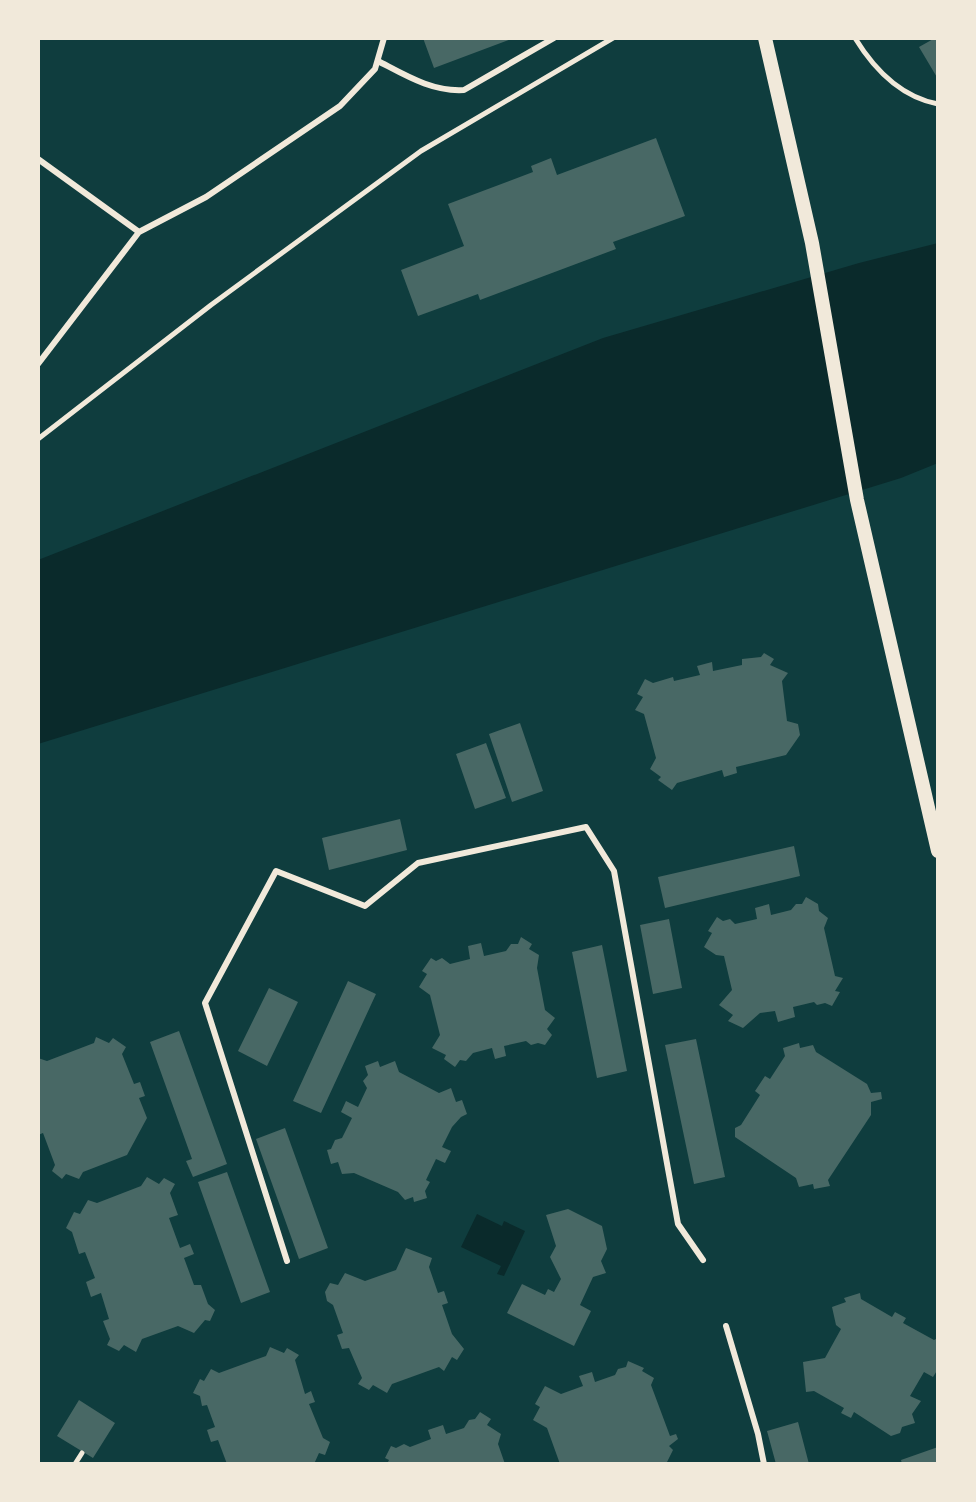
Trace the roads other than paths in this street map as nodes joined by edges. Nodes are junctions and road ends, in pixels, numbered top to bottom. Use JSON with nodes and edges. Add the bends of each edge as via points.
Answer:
{"nodes":[{"id":1,"x":384,"y":38,"type":"edge"},
{"id":2,"x":554,"y":38,"type":"edge"},
{"id":3,"x":765,"y":38,"type":"edge"},
{"id":4,"x":378,"y":61,"type":"junction"},
{"id":5,"x":38,"y":159,"type":"edge"},
{"id":6,"x":139,"y":232,"type":"junction"},
{"id":7,"x":38,"y":364,"type":"edge"},
{"id":8,"x":938,"y":851,"type":"edge"},
{"id":9,"x":703,"y":1260,"type":"dead end"},
{"id":10,"x":287,"y":1261,"type":"dead end"},
{"id":11,"x":726,"y":1326,"type":"dead end"},
{"id":12,"x":764,"y":1464,"type":"edge"}],
"edges":[{"from":1,"to":4,"type":"lane"},
{"from":2,"to":4,"type":"lane","via":[[464,90],[429,86]]},
{"from":3,"to":8,"type":"street","via":[[812,243],[857,500]]},
{"from":4,"to":6,"type":"lane","via":[[340,106],[206,197]]},
{"from":5,"to":6,"type":"lane"},
{"from":6,"to":7,"type":"lane"},
{"from":9,"to":10,"type":"lane","via":[[678,1224],[614,871],[586,827],[418,863],[365,906],[276,871],[205,1003]]},
{"from":11,"to":12,"type":"lane"}]}
